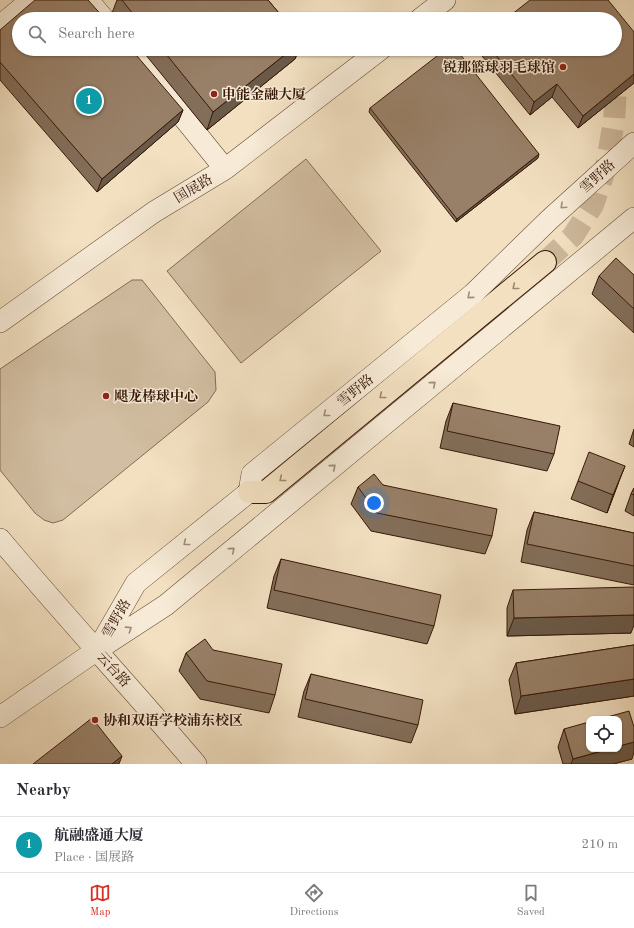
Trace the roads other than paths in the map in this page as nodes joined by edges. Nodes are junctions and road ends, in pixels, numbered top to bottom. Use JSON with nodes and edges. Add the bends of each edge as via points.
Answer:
{"nodes":[{"id":1,"x":31,"y":0,"type":"edge"},
{"id":2,"x":88,"y":0,"type":"edge"},
{"id":3,"x":445,"y":0,"type":"edge"},
{"id":4,"x":17,"y":12,"type":"edge"},
{"id":5,"x":98,"y":12,"type":"edge"},
{"id":6,"x":429,"y":12,"type":"edge"},
{"id":7,"x":12,"y":16,"type":"edge"},
{"id":8,"x":0,"y":26,"type":"edge"},
{"id":9,"x":134,"y":56,"type":"edge"},
{"id":10,"x":372,"y":56,"type":"edge"},
{"id":11,"x":634,"y":143,"type":"edge"},
{"id":12,"x":225,"y":169,"type":"junction"},
{"id":13,"x":634,"y":218,"type":"edge"},
{"id":14,"x":545,"y":262,"type":"tunnel mouth"},
{"id":15,"x":0,"y":322,"type":"edge"},
{"id":16,"x":249,"y":492,"type":"junction"},
{"id":17,"x":0,"y":539,"type":"edge"},
{"id":18,"x":97,"y":650,"type":"junction"},
{"id":19,"x":0,"y":717,"type":"edge"},
{"id":20,"x":196,"y":764,"type":"edge"}],
"edges":[{"from":1,"to":4,"type":"street"},
{"from":2,"to":5,"type":"street"},
{"from":3,"to":6,"type":"street"},
{"from":7,"to":8,"type":"street"},
{"from":9,"to":12,"type":"street"},
{"from":10,"to":12,"type":"street","name":"国展路"},
{"from":11,"to":16,"type":"street","name":"雪野路","one_way":true,"via":[[555,214],[473,294],[252,474]]},
{"from":12,"to":15,"type":"street","name":"国展路","via":[[154,212]]},
{"from":18,"to":13,"type":"street","name":"雪野路","one_way":true,"via":[[166,605]]},
{"from":14,"to":16,"type":"main road","one_way":true,"via":[[266,492]]},
{"from":16,"to":18,"type":"street","name":"雪野路","one_way":true,"via":[[136,583]]},
{"from":17,"to":18,"type":"street","name":"云台路"},
{"from":18,"to":19,"type":"street","name":"雪野路"},
{"from":18,"to":20,"type":"street","name":"云台路"}]}
